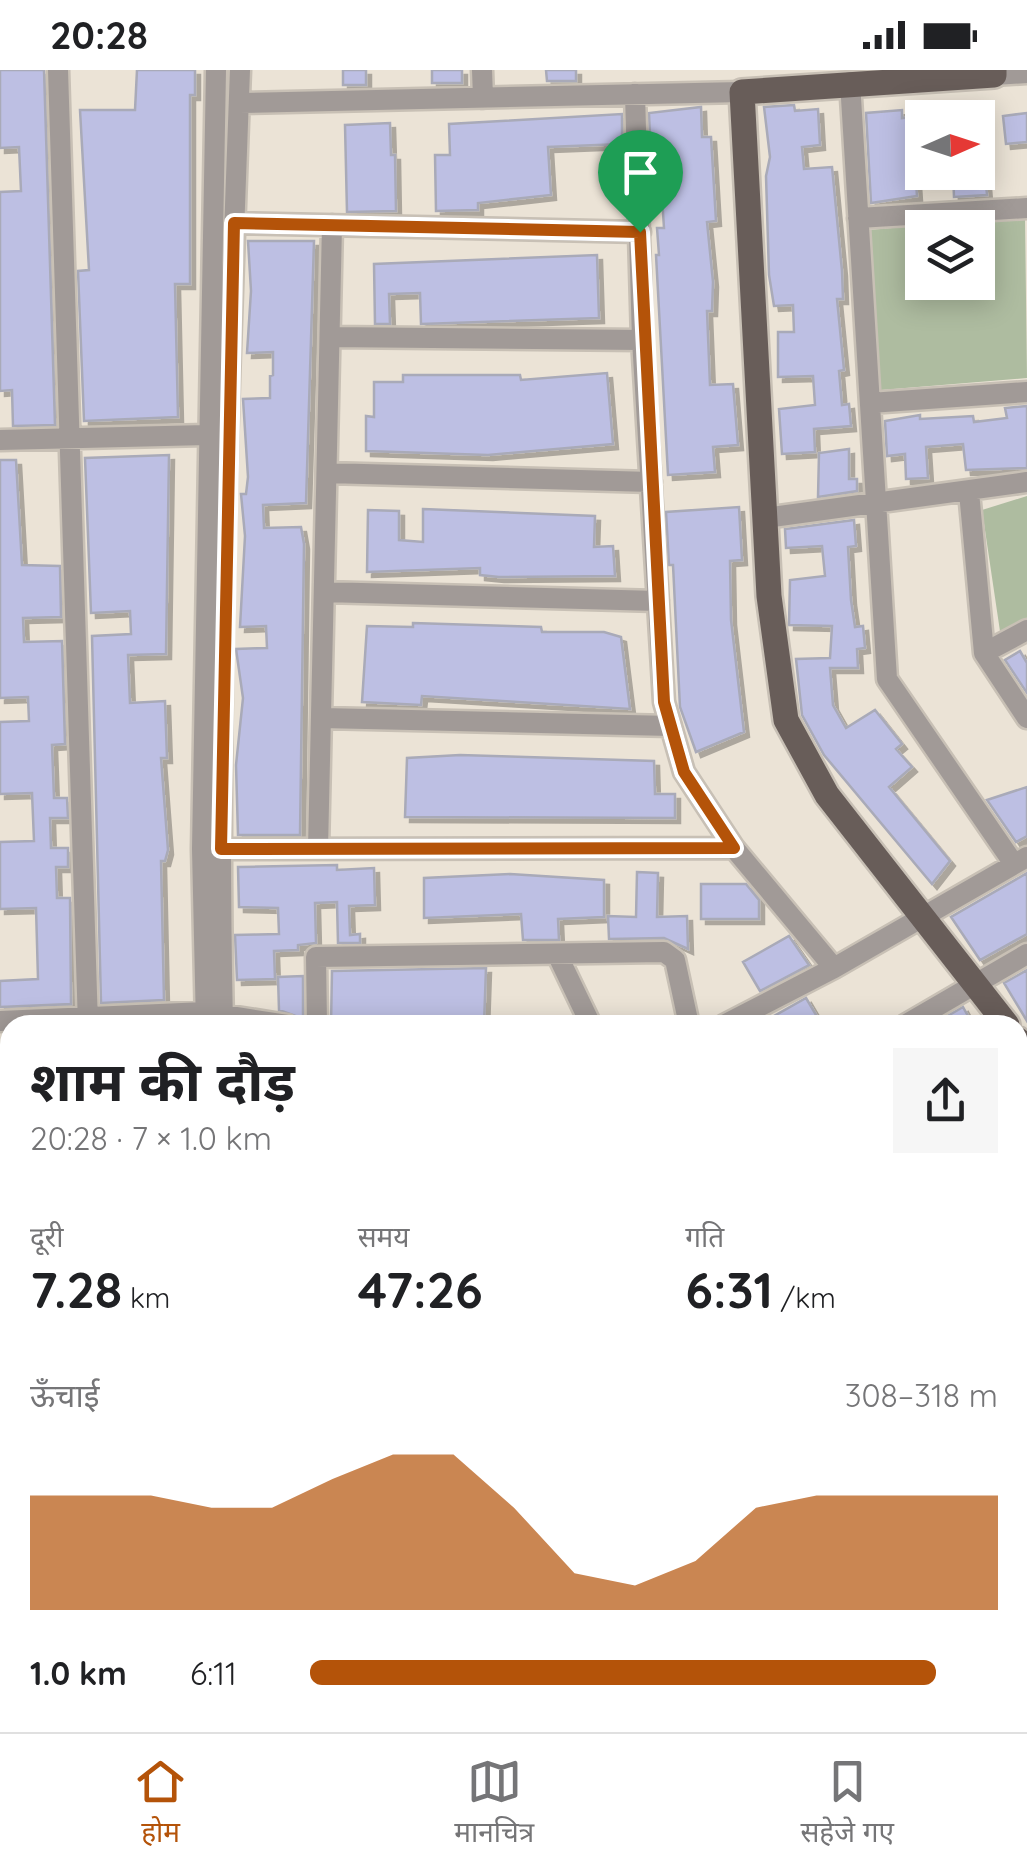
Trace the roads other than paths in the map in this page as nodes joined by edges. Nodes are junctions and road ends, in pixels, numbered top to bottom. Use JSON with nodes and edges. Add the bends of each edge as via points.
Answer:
{"nodes":[{"id":1,"x":58,"y":70,"type":"edge"},
{"id":2,"x":216,"y":70,"type":"edge"},
{"id":3,"x":240,"y":70,"type":"edge"},
{"id":4,"x":482,"y":70,"type":"edge"},
{"id":5,"x":994,"y":72,"type":"edge"},
{"id":6,"x":1027,"y":73,"type":"edge"},
{"id":7,"x":850,"y":82,"type":"junction"},
{"id":8,"x":742,"y":92,"type":"junction"},
{"id":9,"x":635,"y":94,"type":"junction"},
{"id":10,"x":483,"y":98,"type":"junction"},
{"id":11,"x":239,"y":103,"type":"junction"},
{"id":12,"x":1027,"y":208,"type":"edge"},
{"id":13,"x":858,"y":218,"type":"junction"},
{"id":14,"x":234,"y":223,"type":"junction"},
{"id":15,"x":332,"y":225,"type":"junction"},
{"id":16,"x":640,"y":232,"type":"junction"},
{"id":17,"x":330,"y":338,"type":"junction"},
{"id":18,"x":642,"y":340,"type":"junction"},
{"id":19,"x":1027,"y":392,"type":"edge"},
{"id":20,"x":870,"y":403,"type":"junction"},
{"id":21,"x":206,"y":434,"type":"junction"},
{"id":22,"x":71,"y":437,"type":"junction"},
{"id":23,"x":0,"y":440,"type":"edge"},
{"id":24,"x":327,"y":472,"type":"junction"},
{"id":25,"x":651,"y":482,"type":"junction"},
{"id":26,"x":1027,"y":482,"type":"edge"},
{"id":27,"x":968,"y":492,"type":"junction"},
{"id":28,"x":876,"y":503,"type":"junction"},
{"id":29,"x":765,"y":518,"type":"junction"},
{"id":30,"x":324,"y":592,"type":"junction"},
{"id":31,"x":658,"y":601,"type":"junction"},
{"id":32,"x":1027,"y":630,"type":"edge"},
{"id":33,"x":984,"y":653,"type":"junction"},
{"id":34,"x":322,"y":718,"type":"junction"},
{"id":35,"x":1027,"y":718,"type":"edge"},
{"id":36,"x":671,"y":726,"type":"junction"},
{"id":37,"x":734,"y":848,"type":"junction"},
{"id":38,"x":221,"y":849,"type":"junction"},
{"id":39,"x":318,"y":849,"type":"junction"},
{"id":40,"x":1021,"y":860,"type":"edge"},
{"id":41,"x":922,"y":917,"type":"junction"},
{"id":42,"x":557,"y":954,"type":"junction"},
{"id":43,"x":1027,"y":954,"type":"edge"},
{"id":44,"x":834,"y":968,"type":"junction"},
{"id":45,"x":977,"y":983,"type":"junction"},
{"id":46,"x":88,"y":1015,"type":"edge"},
{"id":47,"x":214,"y":1015,"type":"edge"},
{"id":48,"x":214,"y":1015,"type":"edge"},
{"id":49,"x":317,"y":1015,"type":"edge"},
{"id":50,"x":586,"y":1015,"type":"edge"},
{"id":51,"x":686,"y":1015,"type":"edge"},
{"id":52,"x":743,"y":1015,"type":"edge"},
{"id":53,"x":922,"y":1015,"type":"edge"},
{"id":54,"x":1000,"y":1015,"type":"edge"},
{"id":55,"x":1013,"y":1015,"type":"edge"}],
"edges":[{"from":1,"to":22,"type":"street"},
{"from":2,"to":21,"type":"street"},
{"from":3,"to":11,"type":"street"},
{"from":4,"to":10,"type":"street"},
{"from":5,"to":6,"type":"street"},
{"from":5,"to":7,"type":"main road"},
{"from":7,"to":8,"type":"main road"},
{"from":7,"to":13,"type":"street"},
{"from":8,"to":9,"type":"street"},
{"from":8,"to":29,"type":"main road"},
{"from":9,"to":10,"type":"street"},
{"from":9,"to":16,"type":"street"},
{"from":10,"to":11,"type":"street"},
{"from":11,"to":14,"type":"street"},
{"from":12,"to":13,"type":"street"},
{"from":13,"to":20,"type":"street"},
{"from":14,"to":15,"type":"street"},
{"from":14,"to":38,"type":"street"},
{"from":15,"to":16,"type":"street"},
{"from":15,"to":17,"type":"street"},
{"from":16,"to":18,"type":"street"},
{"from":17,"to":18,"type":"street"},
{"from":17,"to":24,"type":"street"},
{"from":18,"to":25,"type":"street"},
{"from":19,"to":20,"type":"street"},
{"from":20,"to":28,"type":"street"},
{"from":21,"to":22,"type":"street"},
{"from":21,"to":47,"type":"street","via":[[202,850]]},
{"from":22,"to":23,"type":"street"},
{"from":22,"to":46,"type":"street"},
{"from":24,"to":25,"type":"street"},
{"from":24,"to":30,"type":"street"},
{"from":25,"to":31,"type":"street"},
{"from":26,"to":27,"type":"street"},
{"from":27,"to":28,"type":"street"},
{"from":27,"to":33,"type":"street"},
{"from":28,"to":29,"type":"street"},
{"from":28,"to":40,"type":"street","via":[[888,679]]},
{"from":29,"to":41,"type":"main road","via":[[786,720],[827,795]]},
{"from":30,"to":31,"type":"street"},
{"from":30,"to":34,"type":"street"},
{"from":31,"to":36,"type":"street"},
{"from":32,"to":33,"type":"street"},
{"from":33,"to":35,"type":"street"},
{"from":34,"to":36,"type":"street"},
{"from":34,"to":39,"type":"street"},
{"from":36,"to":37,"type":"street","via":[[684,772]]},
{"from":37,"to":39,"type":"street"},
{"from":37,"to":44,"type":"street"},
{"from":38,"to":39,"type":"street"},
{"from":38,"to":48,"type":"street"},
{"from":40,"to":41,"type":"street"},
{"from":41,"to":44,"type":"street"},
{"from":41,"to":45,"type":"main road"},
{"from":42,"to":49,"type":"street","via":[[316,958]]},
{"from":42,"to":50,"type":"street"},
{"from":42,"to":51,"type":"street","via":[[670,955]]},
{"from":43,"to":45,"type":"street"},
{"from":44,"to":52,"type":"street"},
{"from":45,"to":53,"type":"street"},
{"from":45,"to":54,"type":"main road"},
{"from":45,"to":55,"type":"main road"}]}
